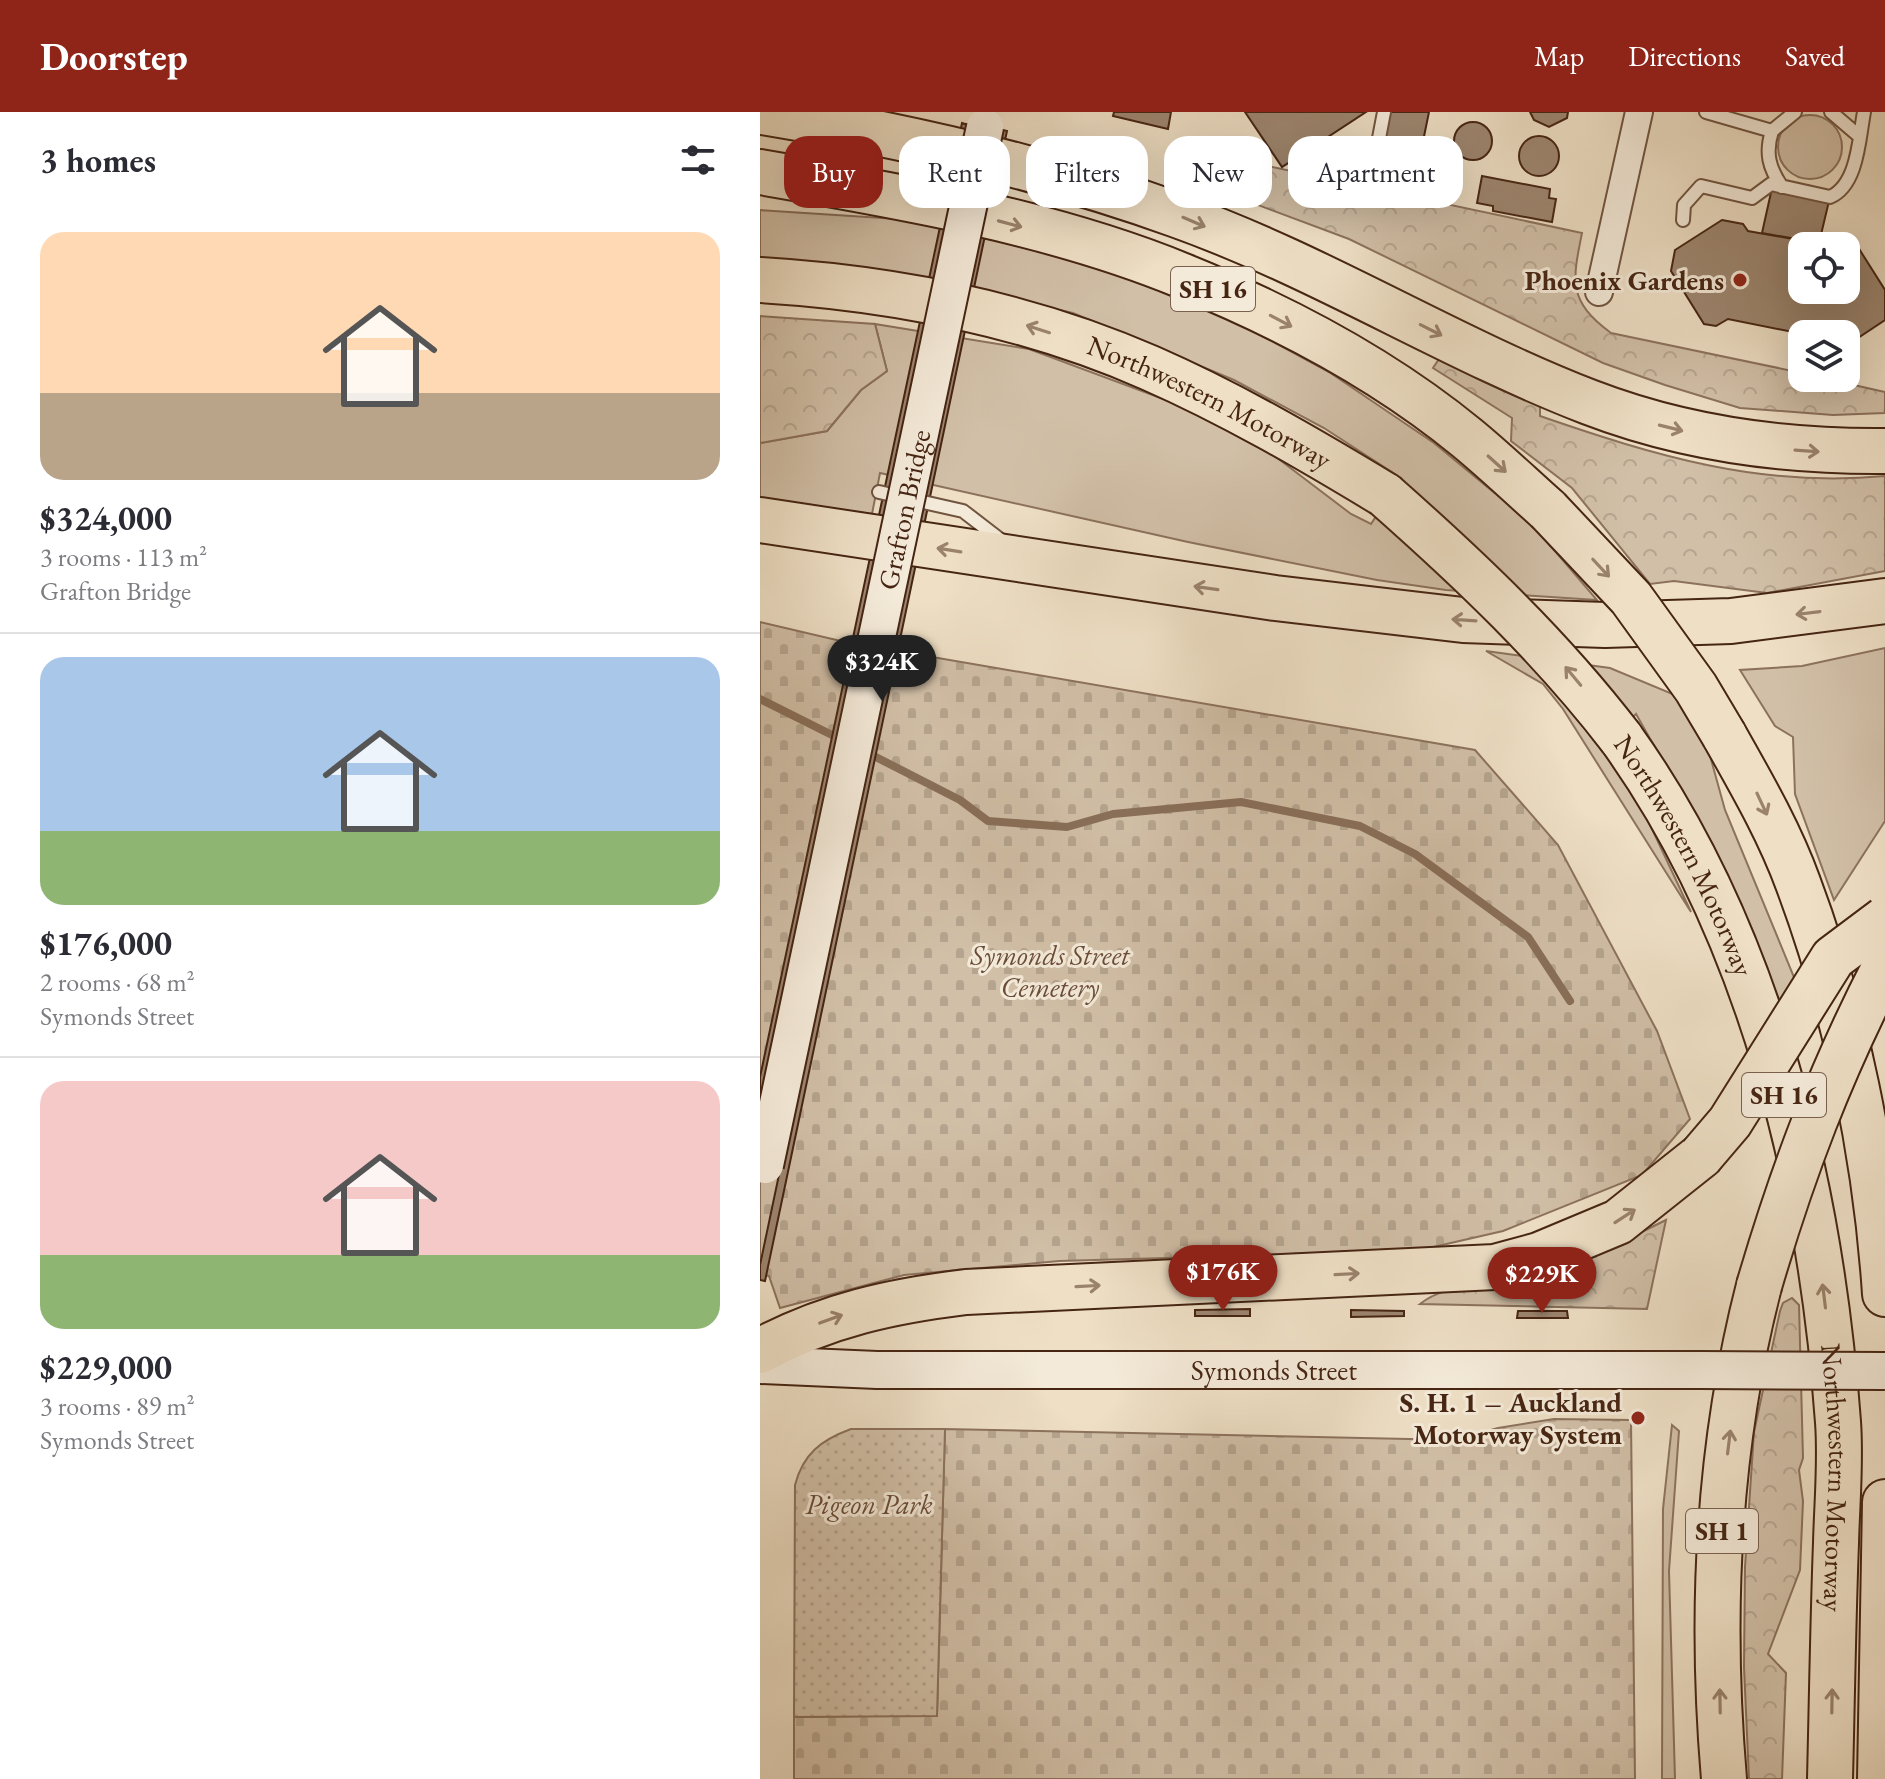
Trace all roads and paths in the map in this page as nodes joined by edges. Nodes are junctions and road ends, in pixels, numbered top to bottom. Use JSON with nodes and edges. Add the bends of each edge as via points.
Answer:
{"nodes":[{"id":1,"x":762,"y":112,"type":"edge"},
{"id":2,"x":1384,"y":112,"type":"edge"},
{"id":3,"x":1639,"y":112,"type":"edge"},
{"id":4,"x":1706,"y":112,"type":"edge"},
{"id":5,"x":1795,"y":112,"type":"edge"},
{"id":6,"x":1831,"y":112,"type":"edge"},
{"id":7,"x":1864,"y":112,"type":"edge"},
{"id":8,"x":987,"y":120,"type":"edge"},
{"id":9,"x":1772,"y":131,"type":"junction"},
{"id":10,"x":1379,"y":136,"type":"edge"},
{"id":11,"x":1859,"y":136,"type":"junction"},
{"id":12,"x":760,"y":172,"type":"edge"},
{"id":13,"x":784,"y":176,"type":"edge"},
{"id":14,"x":760,"y":180,"type":"edge"},
{"id":15,"x":784,"y":181,"type":"edge"},
{"id":16,"x":1782,"y":187,"type":"junction"},
{"id":17,"x":883,"y":195,"type":"edge"},
{"id":18,"x":1683,"y":220,"type":"dead end"},
{"id":19,"x":760,"y":280,"type":"edge"},
{"id":20,"x":1599,"y":292,"type":"dead end"},
{"id":21,"x":1885,"y":451,"type":"edge"},
{"id":22,"x":879,"y":492,"type":"dead end"},
{"id":23,"x":760,"y":520,"type":"edge"},
{"id":24,"x":1030,"y":562,"type":"junction"},
{"id":25,"x":1885,"y":601,"type":"edge"},
{"id":26,"x":1885,"y":919,"type":"edge"},
{"id":27,"x":1885,"y":966,"type":"edge"},
{"id":28,"x":760,"y":1188,"type":"edge"},
{"id":29,"x":1885,"y":1294,"type":"edge"},
{"id":30,"x":760,"y":1351,"type":"edge"},
{"id":31,"x":760,"y":1365,"type":"edge"},
{"id":32,"x":1885,"y":1371,"type":"edge"},
{"id":33,"x":1885,"y":1502,"type":"edge"},
{"id":34,"x":1724,"y":1779,"type":"edge"},
{"id":35,"x":1830,"y":1779,"type":"edge"},
{"id":36,"x":1880,"y":1779,"type":"edge"}],
"edges":[{"from":1,"to":21,"type":"highway","one_way":true,"via":[[940,148],[1178,215],[1590,403],[1660,425],[1770,448]]},
{"from":2,"to":10,"type":"lane"},
{"from":3,"to":20,"type":"street"},
{"from":4,"to":9,"type":"lane"},
{"from":5,"to":9,"type":"lane"},
{"from":6,"to":11,"type":"lane"},
{"from":7,"to":11,"type":"lane"},
{"from":8,"to":28,"type":"main road","name":"Grafton Bridge","bridge":true},
{"from":9,"to":16,"type":"lane","via":[[1768,157]]},
{"from":11,"to":16,"type":"lane","via":[[1846,184],[1836,195]]},
{"from":12,"to":13,"type":"highway","number":"SH 16"},
{"from":14,"to":15,"type":"highway"},
{"from":16,"to":18,"type":"lane","via":[[1771,184],[1752,198],[1701,186],[1684,205]]},
{"from":17,"to":29,"type":"highway","number":"SH 16","one_way":true,"bridge":true,"via":[[1092,245],[1182,275],[1274,316],[1370,371],[1465,436],[1548,510],[1631,598],[1724,735],[1797,880],[1819,944],[1866,1129]]},
{"from":35,"to":19,"type":"highway","name":"Northwestern Motorway","number":"SH 16","one_way":true,"bridge":true,"via":[[1839,1425],[1811,1208],[1764,1026],[1711,894],[1652,781],[1553,652],[1473,573],[1385,495],[1310,450],[1148,367],[990,314],[908,296]]},
{"from":22,"to":24,"type":"lane","via":[[963,511]]},
{"from":24,"to":23,"type":"highway","one_way":true},
{"from":25,"to":24,"type":"highway","one_way":true,"via":[[1731,621],[1605,625],[1463,620]]},
{"from":30,"to":26,"type":"highway","one_way":true,"bridge":true,"via":[[851,1312],[907,1299],[1495,1267],[1539,1255],[1618,1222],[1701,1156],[1730,1122],[1833,958]]},
{"from":34,"to":27,"type":"highway","number":"SH 1","one_way":true,"bridge":true,"via":[[1718,1615],[1723,1493],[1759,1286],[1824,1090]]},
{"from":31,"to":32,"type":"main road","name":"Symonds Street","bridge":true,"via":[[877,1370]]},
{"from":33,"to":36,"type":"highway","name":"Northwestern Motorway"}]}
